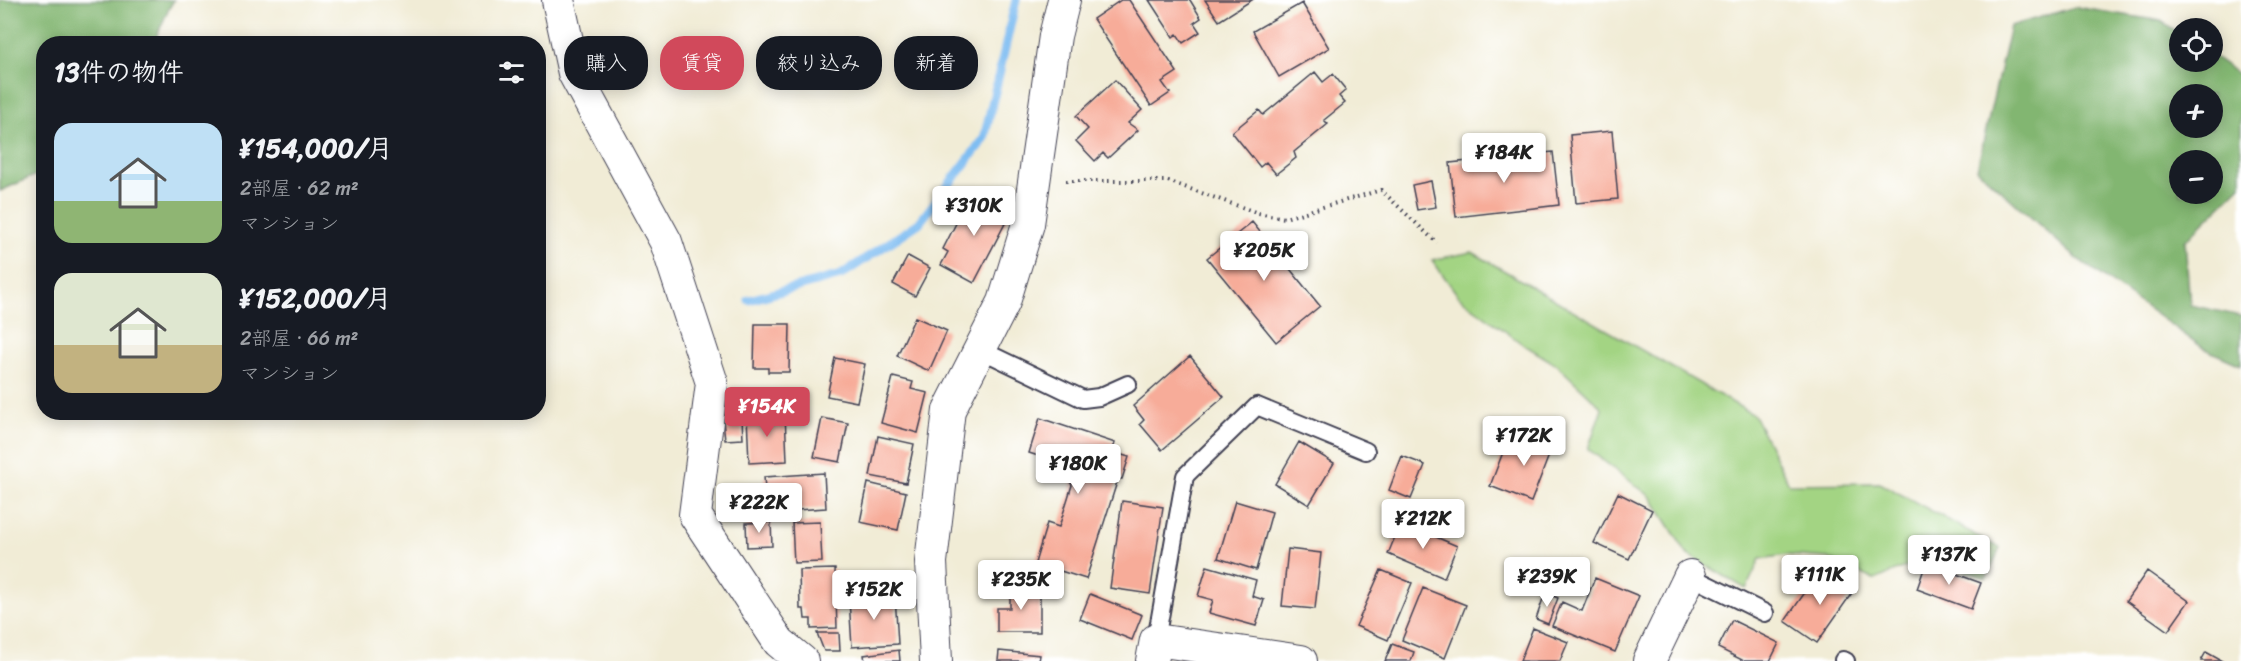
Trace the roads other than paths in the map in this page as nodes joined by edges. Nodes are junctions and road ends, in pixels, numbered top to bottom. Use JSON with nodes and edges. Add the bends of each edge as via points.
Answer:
{"nodes":[{"id":1,"x":558,"y":0,"type":"edge"},
{"id":2,"x":1064,"y":0,"type":"edge"},
{"id":3,"x":979,"y":349,"type":"junction"},
{"id":4,"x":1128,"y":384,"type":"dead end"},
{"id":5,"x":1366,"y":450,"type":"dead end"},
{"id":6,"x":1690,"y":576,"type":"joint"},
{"id":7,"x":1765,"y":613,"type":"dead end"},
{"id":8,"x":1154,"y":651,"type":"edge"},
{"id":9,"x":802,"y":661,"type":"edge"},
{"id":10,"x":936,"y":661,"type":"edge"},
{"id":11,"x":1301,"y":661,"type":"edge"},
{"id":12,"x":1649,"y":661,"type":"edge"}],
"edges":[{"from":1,"to":9,"type":"street","via":[[574,73],[666,242],[712,383],[695,515],[779,642]]},
{"from":2,"to":3,"type":"street","via":[[1055,36],[1028,224],[1004,302]]},
{"from":3,"to":4,"type":"lane","via":[[1083,399],[1099,397]]},
{"from":3,"to":10,"type":"street","via":[[949,410],[931,562]]},
{"from":5,"to":8,"type":"lane","via":[[1257,406],[1185,476]]},
{"from":6,"to":7,"type":"lane"},
{"from":6,"to":12,"type":"street"},
{"from":8,"to":11,"type":"street"}]}
